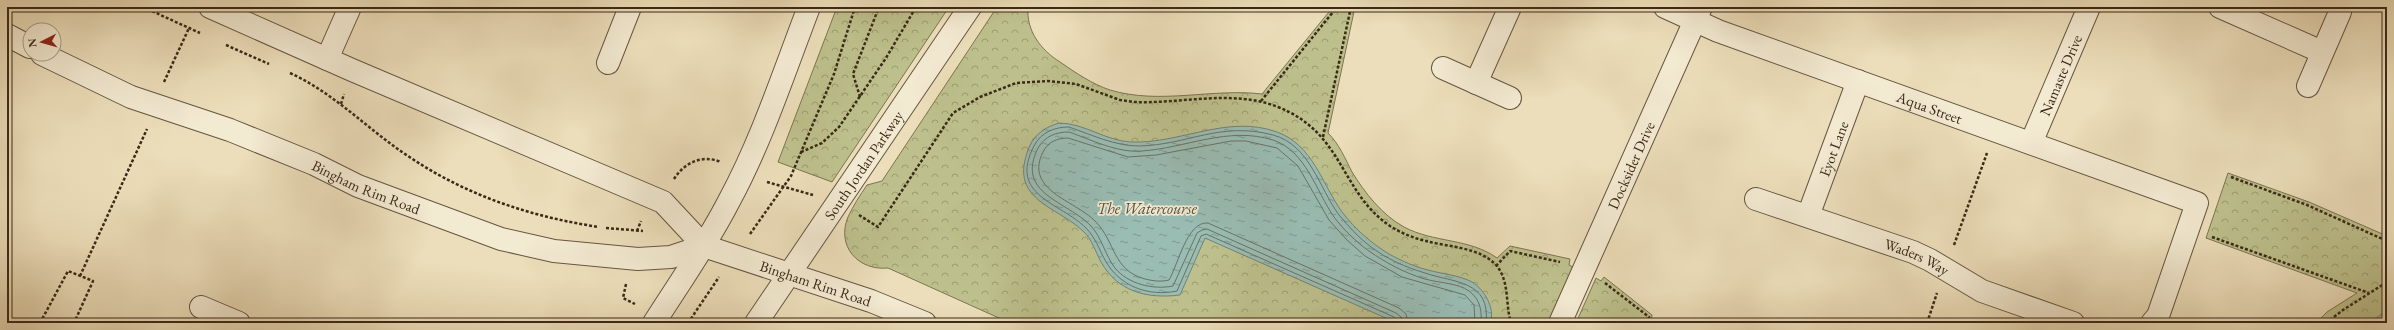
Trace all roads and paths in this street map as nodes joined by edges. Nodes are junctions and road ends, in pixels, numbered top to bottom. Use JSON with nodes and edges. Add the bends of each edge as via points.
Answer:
{"nodes":[{"id":1,"x":143,"y":7,"type":"edge"},
{"id":2,"x":210,"y":7,"type":"edge"},
{"id":3,"x":350,"y":7,"type":"edge"},
{"id":4,"x":630,"y":7,"type":"edge"},
{"id":5,"x":809,"y":7,"type":"edge"},
{"id":6,"x":855,"y":7,"type":"edge"},
{"id":7,"x":879,"y":7,"type":"edge"},
{"id":8,"x":916,"y":7,"type":"edge"},
{"id":9,"x":970,"y":7,"type":"edge"},
{"id":10,"x":1337,"y":7,"type":"edge"},
{"id":11,"x":1351,"y":7,"type":"edge"},
{"id":12,"x":1510,"y":7,"type":"edge"},
{"id":13,"x":1665,"y":7,"type":"edge"},
{"id":14,"x":2089,"y":7,"type":"edge"},
{"id":15,"x":2220,"y":7,"type":"edge"},
{"id":16,"x":2340,"y":12,"type":"dead end"},
{"id":17,"x":1698,"y":14,"type":"edge"},
{"id":18,"x":189,"y":28,"type":"junction"},
{"id":19,"x":203,"y":34,"type":"dead end"},
{"id":20,"x":7,"y":35,"type":"edge"},
{"id":21,"x":22,"y":43,"type":"edge"},
{"id":22,"x":223,"y":43,"type":"dead end"},
{"id":23,"x":2322,"y":52,"type":"junction"},
{"id":24,"x":327,"y":59,"type":"junction"},
{"id":25,"x":59,"y":62,"type":"edge"},
{"id":26,"x":608,"y":62,"type":"dead end"},
{"id":27,"x":272,"y":65,"type":"dead end"},
{"id":28,"x":1443,"y":68,"type":"dead end"},
{"id":29,"x":285,"y":70,"type":"dead end"},
{"id":30,"x":1858,"y":81,"type":"junction"},
{"id":31,"x":1476,"y":83,"type":"junction"},
{"id":32,"x":2308,"y":86,"type":"dead end"},
{"id":33,"x":162,"y":88,"type":"dead end"},
{"id":34,"x":860,"y":97,"type":"junction"},
{"id":35,"x":1510,"y":98,"type":"dead end"},
{"id":36,"x":1261,"y":101,"type":"junction"},
{"id":37,"x":149,"y":122,"type":"dead end"},
{"id":38,"x":1323,"y":138,"type":"junction"},
{"id":39,"x":2031,"y":143,"type":"junction"},
{"id":40,"x":1989,"y":147,"type":"dead end"},
{"id":41,"x":801,"y":152,"type":"junction"},
{"id":42,"x":726,"y":164,"type":"dead end"},
{"id":43,"x":2231,"y":177,"type":"dead end"},
{"id":44,"x":673,"y":182,"type":"dead end"},
{"id":45,"x":771,"y":184,"type":"dead end"},
{"id":46,"x":783,"y":187,"type":"junction"},
{"id":47,"x":816,"y":195,"type":"dead end"},
{"id":48,"x":1756,"y":199,"type":"dead end"},
{"id":49,"x":773,"y":202,"type":"dead end"},
{"id":50,"x":853,"y":211,"type":"dead end"},
{"id":51,"x":1808,"y":216,"type":"junction"},
{"id":52,"x":642,"y":219,"type":"dead end"},
{"id":53,"x":637,"y":230,"type":"junction"},
{"id":54,"x":650,"y":232,"type":"dead end"},
{"id":55,"x":2210,"y":236,"type":"dead end"},
{"id":56,"x":634,"y":237,"type":"dead end"},
{"id":57,"x":2387,"y":241,"type":"edge"},
{"id":58,"x":704,"y":246,"type":"junction"},
{"id":59,"x":1564,"y":263,"type":"dead end"},
{"id":60,"x":1496,"y":266,"type":"junction"},
{"id":61,"x":1946,"y":269,"type":"junction"},
{"id":62,"x":789,"y":273,"type":"junction"},
{"id":63,"x":80,"y":276,"type":"junction"},
{"id":64,"x":1604,"y":282,"type":"dead end"},
{"id":65,"x":2387,"y":282,"type":"edge"},
{"id":66,"x":625,"y":286,"type":"dead end"},
{"id":67,"x":2369,"y":293,"type":"junction"},
{"id":68,"x":704,"y":298,"type":"dead end"},
{"id":69,"x":635,"y":304,"type":"dead end"},
{"id":70,"x":201,"y":307,"type":"dead end"},
{"id":71,"x":236,"y":322,"type":"edge"},
{"id":72,"x":40,"y":323,"type":"edge"},
{"id":73,"x":74,"y":323,"type":"edge"},
{"id":74,"x":654,"y":323,"type":"edge"},
{"id":75,"x":688,"y":323,"type":"edge"},
{"id":76,"x":756,"y":323,"type":"edge"},
{"id":77,"x":925,"y":323,"type":"edge"},
{"id":78,"x":1511,"y":323,"type":"edge"},
{"id":79,"x":1560,"y":323,"type":"edge"},
{"id":80,"x":1648,"y":323,"type":"edge"},
{"id":81,"x":1927,"y":323,"type":"edge"},
{"id":82,"x":2073,"y":323,"type":"edge"},
{"id":83,"x":2152,"y":323,"type":"edge"},
{"id":84,"x":2326,"y":323,"type":"edge"}],
"edges":[{"from":1,"to":18,"type":"path"},
{"from":2,"to":24,"type":"street","name":"Bingham Rim Road"},
{"from":3,"to":24,"type":"street"},
{"from":4,"to":26,"type":"street"},
{"from":5,"to":58,"type":"street","via":[[756,145],[730,200]]},
{"from":6,"to":41,"type":"path","via":[[834,74]]},
{"from":7,"to":34,"type":"path","via":[[853,74]]},
{"from":8,"to":34,"type":"path"},
{"from":9,"to":62,"type":"street","name":"South Jordan Parkway"},
{"from":10,"to":36,"type":"path"},
{"from":11,"to":38,"type":"path"},
{"from":12,"to":31,"type":"street"},
{"from":13,"to":17,"type":"street","name":"Aqua Street"},
{"from":14,"to":39,"type":"street","name":"Namaste Drive"},
{"from":15,"to":23,"type":"street"},
{"from":16,"to":23,"type":"street"},
{"from":17,"to":30,"type":"street","name":"Aqua Street"},
{"from":17,"to":79,"type":"street","name":"Docksider Drive"},
{"from":18,"to":19,"type":"path"},
{"from":18,"to":33,"type":"path"},
{"from":20,"to":21,"type":"street"},
{"from":22,"to":27,"type":"path"},
{"from":23,"to":32,"type":"street"},
{"from":24,"to":58,"type":"street","name":"Bingham Rim Road","via":[[663,202]]},
{"from":25,"to":58,"type":"street","name":"Bingham Rim Road","via":[[131,97],[230,130],[314,164],[371,191],[501,239],[554,251],[638,259],[671,257]]},
{"from":28,"to":31,"type":"street"},
{"from":29,"to":53,"type":"path","via":[[330,95],[411,158],[474,193],[542,217],[594,227]]},
{"from":30,"to":39,"type":"street","name":"Aqua Street"},
{"from":30,"to":51,"type":"street","name":"Eyot Lane"},
{"from":31,"to":35,"type":"street"},
{"from":34,"to":41,"type":"path","via":[[831,136]]},
{"from":36,"to":38,"type":"path","via":[[1297,116]]},
{"from":36,"to":50,"type":"path","via":[[1241,98],[1134,102],[1120,100],[1069,83],[1048,80],[1016,84],[980,96],[953,113],[878,227]]},
{"from":37,"to":63,"type":"path"},
{"from":38,"to":60,"type":"path","via":[[1366,204],[1390,226],[1424,241],[1479,254]]},
{"from":39,"to":83,"type":"street","name":"Aqua Street","via":[[2197,203],[2158,316]]},
{"from":40,"to":61,"type":"path"},
{"from":41,"to":46,"type":"path","via":[[791,176]]},
{"from":42,"to":44,"type":"path","via":[[704,159],[693,162],[679,172]]},
{"from":43,"to":57,"type":"path","via":[[2307,205]]},
{"from":45,"to":46,"type":"path"},
{"from":46,"to":47,"type":"path"},
{"from":46,"to":49,"type":"path"},
{"from":48,"to":51,"type":"street","name":"Waders Way"},
{"from":51,"to":61,"type":"street","name":"Waders Way","via":[[1913,252]]},
{"from":52,"to":53,"type":"path"},
{"from":53,"to":54,"type":"path"},
{"from":53,"to":56,"type":"path"},
{"from":55,"to":67,"type":"path"},
{"from":58,"to":62,"type":"street","name":"Bingham Rim Road"},
{"from":58,"to":74,"type":"street"},
{"from":59,"to":60,"type":"path","via":[[1510,250]]},
{"from":60,"to":78,"type":"path","via":[[1504,279]]},
{"from":61,"to":81,"type":"path"},
{"from":61,"to":82,"type":"street","name":"Waders Way","via":[[1982,291]]},
{"from":62,"to":76,"type":"street","name":"South Jordan Parkway"},
{"from":62,"to":77,"type":"street","name":"Bingham Rim Road","via":[[871,301]]},
{"from":63,"to":72,"type":"path","via":[[68,271]]},
{"from":63,"to":73,"type":"path","via":[[93,281]]},
{"from":64,"to":80,"type":"path","via":[[1649,317]]},
{"from":65,"to":67,"type":"path"},
{"from":66,"to":69,"type":"path","via":[[623,298]]},
{"from":67,"to":84,"type":"path"},
{"from":68,"to":75,"type":"path"},
{"from":70,"to":71,"type":"street"}]}
